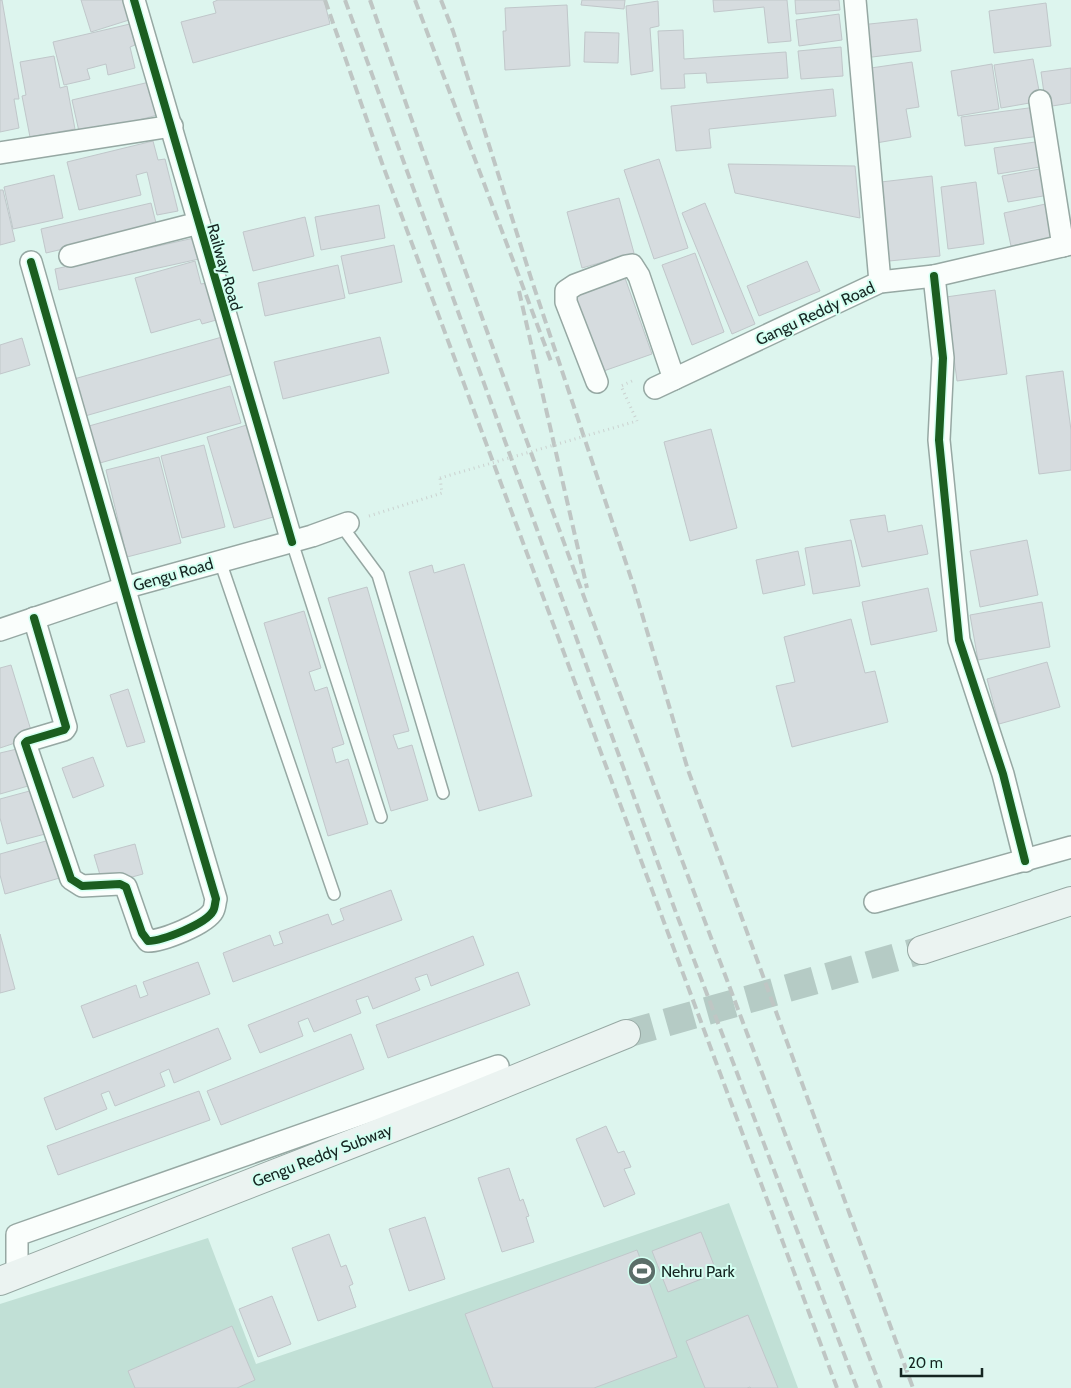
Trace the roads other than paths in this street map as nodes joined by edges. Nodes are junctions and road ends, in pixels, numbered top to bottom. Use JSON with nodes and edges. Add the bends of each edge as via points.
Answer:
{"nodes":[{"id":1,"x":134,"y":0,"type":"edge"},
{"id":2,"x":855,"y":0,"type":"edge"},
{"id":3,"x":1040,"y":101,"type":"dead end"},
{"id":4,"x":172,"y":126,"type":"junction"},
{"id":5,"x":0,"y":153,"type":"edge"},
{"id":6,"x":199,"y":223,"type":"junction"},
{"id":7,"x":1067,"y":245,"type":"edge"},
{"id":8,"x":70,"y":256,"type":"dead end"},
{"id":9,"x":31,"y":262,"type":"dead end"},
{"id":10,"x":934,"y":276,"type":"junction"},
{"id":11,"x":880,"y":282,"type":"junction"},
{"id":12,"x":674,"y":379,"type":"junction"},
{"id":13,"x":597,"y":382,"type":"dead end"},
{"id":14,"x":655,"y":388,"type":"dead end"},
{"id":15,"x":345,"y":524,"type":"joint"},
{"id":16,"x":292,"y":542,"type":"junction"},
{"id":17,"x":220,"y":561,"type":"junction"},
{"id":18,"x":124,"y":588,"type":"junction"},
{"id":19,"x":34,"y":618,"type":"junction"},
{"id":20,"x":0,"y":630,"type":"edge"},
{"id":21,"x":443,"y":793,"type":"dead end"},
{"id":22,"x":381,"y":817,"type":"dead end"},
{"id":23,"x":1071,"y":847,"type":"edge"},
{"id":24,"x":1025,"y":861,"type":"junction"},
{"id":25,"x":334,"y":894,"type":"dead end"},
{"id":26,"x":1071,"y":901,"type":"edge"},
{"id":27,"x":875,"y":902,"type":"dead end"},
{"id":28,"x":922,"y":950,"type":"tunnel mouth"},
{"id":29,"x":626,"y":1034,"type":"tunnel mouth"},
{"id":30,"x":498,"y":1066,"type":"dead end"},
{"id":31,"x":8,"y":1278,"type":"edge"}],
"edges":[{"from":1,"to":4,"type":"street","name":"Railway Road"},
{"from":2,"to":11,"type":"street"},
{"from":3,"to":7,"type":"street"},
{"from":4,"to":5,"type":"street"},
{"from":4,"to":6,"type":"street","name":"Railway Road"},
{"from":6,"to":8,"type":"street"},
{"from":6,"to":16,"type":"street","name":"Railway Road"},
{"from":7,"to":10,"type":"street","name":"Gangu Reddy Road"},
{"from":9,"to":18,"type":"street"},
{"from":10,"to":11,"type":"street","name":"Gangu Reddy Road"},
{"from":10,"to":24,"type":"street","via":[[943,358],[939,440],[958,640],[1003,774]]},
{"from":11,"to":12,"type":"street","name":"Gangu Reddy Road"},
{"from":12,"to":13,"type":"street","via":[[639,276],[632,265],[566,291],[566,302]]},
{"from":12,"to":14,"type":"street","name":"Gangu Reddy Road"},
{"from":15,"to":16,"type":"street","name":"Gengu Road"},
{"from":15,"to":21,"type":"lane","via":[[378,576]]},
{"from":16,"to":17,"type":"street","name":"Gengu Road"},
{"from":16,"to":22,"type":"lane"},
{"from":17,"to":18,"type":"street","name":"Gengu Road"},
{"from":17,"to":25,"type":"lane"},
{"from":18,"to":19,"type":"street","name":"Gengu Road"},
{"from":18,"to":19,"type":"street","via":[[216,899],[213,911],[203,921],[162,940],[148,941],[142,933],[126,887],[120,884],[82,886],[72,879],[26,743],[66,727]]},
{"from":19,"to":20,"type":"street","name":"Gengu Road"},
{"from":23,"to":24,"type":"street"},
{"from":24,"to":27,"type":"street"},
{"from":26,"to":28,"type":"main road"},
{"from":29,"to":31,"type":"main road","name":"Gengu Reddy Subway"},
{"from":30,"to":31,"type":"street","via":[[17,1235]]}]}
